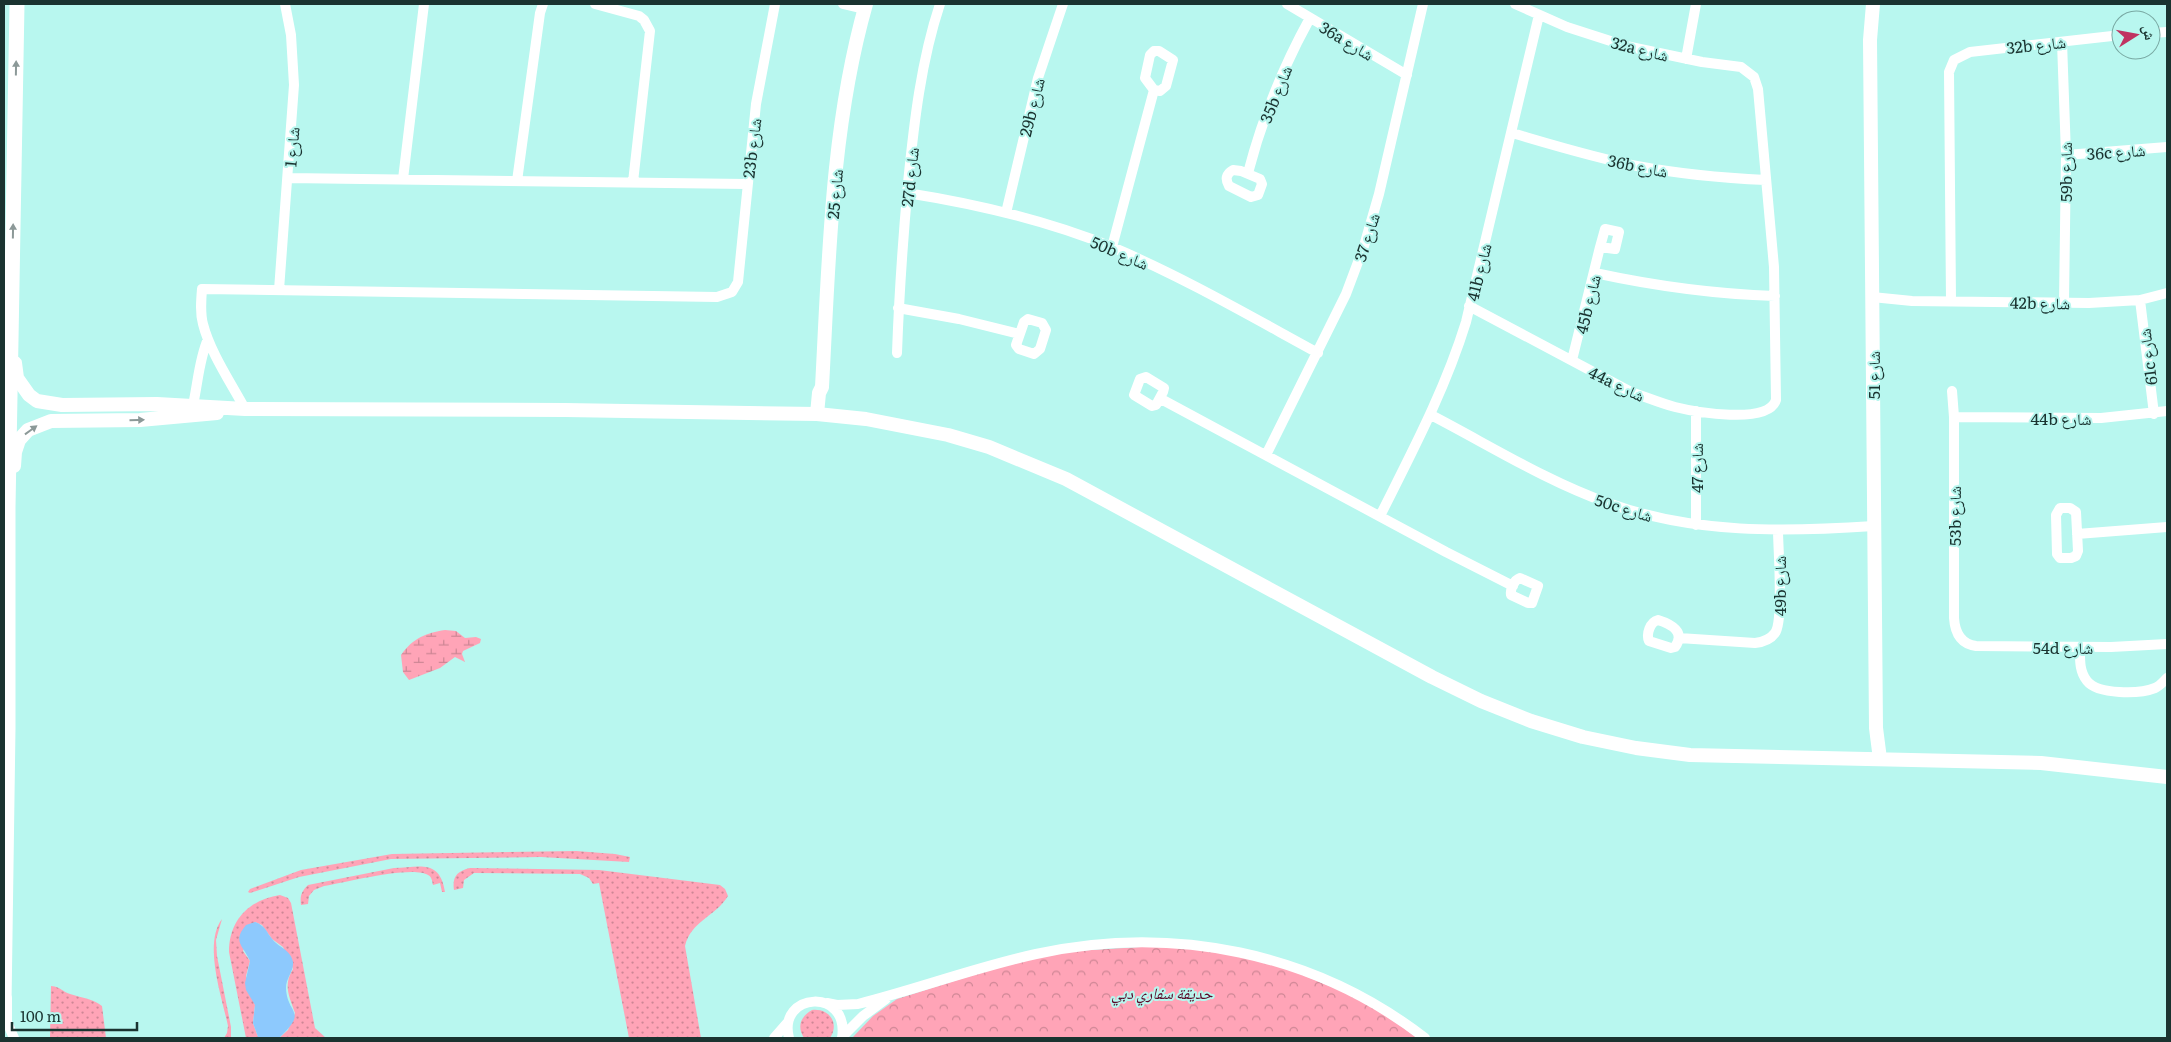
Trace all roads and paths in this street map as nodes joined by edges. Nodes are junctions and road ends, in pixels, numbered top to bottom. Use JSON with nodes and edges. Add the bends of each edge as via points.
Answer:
{"nodes":[{"id":1,"x":17,"y":4,"type":"edge"},
{"id":2,"x":285,"y":4,"type":"edge"},
{"id":3,"x":424,"y":4,"type":"edge"},
{"id":4,"x":543,"y":4,"type":"edge"},
{"id":5,"x":595,"y":4,"type":"edge"},
{"id":6,"x":775,"y":4,"type":"edge"},
{"id":7,"x":843,"y":4,"type":"edge"},
{"id":8,"x":940,"y":4,"type":"edge"},
{"id":9,"x":1062,"y":4,"type":"edge"},
{"id":10,"x":1287,"y":4,"type":"edge"},
{"id":11,"x":1424,"y":4,"type":"edge"},
{"id":12,"x":1515,"y":4,"type":"edge"},
{"id":13,"x":1696,"y":4,"type":"edge"},
{"id":14,"x":1867,"y":4,"type":"edge"},
{"id":15,"x":1873,"y":4,"type":"edge"},
{"id":16,"x":865,"y":7,"type":"edge"},
{"id":17,"x":1539,"y":15,"type":"junction"},
{"id":18,"x":1310,"y":18,"type":"junction"},
{"id":19,"x":1870,"y":22,"type":"junction"},
{"id":20,"x":2111,"y":36,"type":"edge"},
{"id":21,"x":2062,"y":42,"type":"junction"},
{"id":22,"x":1686,"y":59,"type":"junction"},
{"id":23,"x":1407,"y":76,"type":"junction"},
{"id":24,"x":1154,"y":90,"type":"dead end"},
{"id":25,"x":1512,"y":133,"type":"junction"},
{"id":26,"x":2167,"y":147,"type":"edge"},
{"id":27,"x":2066,"y":155,"type":"junction"},
{"id":28,"x":1248,"y":174,"type":"dead end"},
{"id":29,"x":288,"y":178,"type":"junction"},
{"id":30,"x":402,"y":179,"type":"junction"},
{"id":31,"x":1766,"y":180,"type":"junction"},
{"id":32,"x":517,"y":181,"type":"junction"},
{"id":33,"x":633,"y":182,"type":"junction"},
{"id":34,"x":747,"y":184,"type":"junction"},
{"id":35,"x":907,"y":193,"type":"junction"},
{"id":36,"x":1006,"y":213,"type":"junction"},
{"id":37,"x":1112,"y":247,"type":"junction"},
{"id":38,"x":1600,"y":247,"type":"dead end"},
{"id":39,"x":1595,"y":273,"type":"junction"},
{"id":40,"x":279,"y":290,"type":"junction"},
{"id":41,"x":2167,"y":293,"type":"edge"},
{"id":42,"x":1775,"y":296,"type":"junction"},
{"id":43,"x":2140,"y":300,"type":"junction"},
{"id":44,"x":1872,"y":301,"type":"junction"},
{"id":45,"x":1951,"y":301,"type":"junction"},
{"id":46,"x":2064,"y":302,"type":"junction"},
{"id":47,"x":1469,"y":306,"type":"junction"},
{"id":48,"x":898,"y":308,"type":"junction"},
{"id":49,"x":11,"y":328,"type":"junction"},
{"id":50,"x":1019,"y":334,"type":"dead end"},
{"id":51,"x":208,"y":339,"type":"junction"},
{"id":52,"x":897,"y":353,"type":"dead end"},
{"id":53,"x":1318,"y":353,"type":"junction"},
{"id":54,"x":1572,"y":360,"type":"junction"},
{"id":55,"x":1952,"y":391,"type":"dead end"},
{"id":56,"x":1161,"y":398,"type":"dead end"},
{"id":57,"x":192,"y":405,"type":"junction"},
{"id":58,"x":245,"y":408,"type":"junction"},
{"id":59,"x":1696,"y":411,"type":"junction"},
{"id":60,"x":2167,"y":411,"type":"edge"},
{"id":61,"x":821,"y":414,"type":"junction"},
{"id":62,"x":2154,"y":414,"type":"junction"},
{"id":63,"x":1431,"y":415,"type":"junction"},
{"id":64,"x":1954,"y":417,"type":"junction"},
{"id":65,"x":1266,"y":455,"type":"junction"},
{"id":66,"x":8,"y":507,"type":"junction"},
{"id":67,"x":1380,"y":516,"type":"junction"},
{"id":68,"x":1696,"y":525,"type":"junction"},
{"id":69,"x":2167,"y":527,"type":"edge"},
{"id":70,"x":1874,"y":529,"type":"junction"},
{"id":71,"x":1778,"y":530,"type":"junction"},
{"id":72,"x":2077,"y":534,"type":"junction"},
{"id":73,"x":1513,"y":586,"type":"dead end"},
{"id":74,"x":1679,"y":638,"type":"dead end"},
{"id":75,"x":1961,"y":639,"type":"joint"},
{"id":76,"x":2167,"y":644,"type":"edge"},
{"id":77,"x":2080,"y":647,"type":"junction"},
{"id":78,"x":2167,"y":678,"type":"edge"},
{"id":79,"x":1876,"y":759,"type":"junction"},
{"id":80,"x":2167,"y":777,"type":"edge"},
{"id":81,"x":5,"y":962,"type":"junction"},
{"id":82,"x":893,"y":994,"type":"junction"},
{"id":83,"x":827,"y":1003,"type":"junction"},
{"id":84,"x":4,"y":1005,"type":"edge"},
{"id":85,"x":788,"y":1022,"type":"junction"},
{"id":86,"x":14,"y":1038,"type":"edge"},
{"id":87,"x":774,"y":1038,"type":"edge"},
{"id":88,"x":789,"y":1038,"type":"edge"},
{"id":89,"x":842,"y":1038,"type":"edge"},
{"id":90,"x":1425,"y":1038,"type":"edge"}],
"edges":[{"from":49,"to":1,"type":"main road","one_way":true},
{"from":2,"to":29,"type":"street","name":"شارع 1","via":[[294,84]]},
{"from":3,"to":30,"type":"street"},
{"from":4,"to":32,"type":"street"},
{"from":5,"to":33,"type":"street","via":[[640,16],[650,31]]},
{"from":6,"to":34,"type":"street","name":"23b شارع","via":[[760,80]]},
{"from":7,"to":16,"type":"street"},
{"from":8,"to":35,"type":"street","name":"27d شارع","via":[[921,82]]},
{"from":9,"to":36,"type":"street","name":"29b شارع","via":[[1038,78]]},
{"from":10,"to":18,"type":"street","name":"36a شارع"},
{"from":11,"to":23,"type":"street","name":"شارع 37"},
{"from":12,"to":17,"type":"street","name":"32a شارع"},
{"from":13,"to":22,"type":"street"},
{"from":14,"to":19,"type":"street","name":"شارع 51"},
{"from":15,"to":19,"type":"street","name":"شارع 51"},
{"from":16,"to":61,"type":"street","name":"شارع 25","via":[[849,76],[840,136],[819,393]]},
{"from":17,"to":22,"type":"street","name":"32a شارع","via":[[1604,39]]},
{"from":17,"to":25,"type":"street","name":"41b شارع"},
{"from":18,"to":23,"type":"street","name":"36a شارع"},
{"from":18,"to":28,"type":"street","name":"35b شارع","via":[[1272,97]]},
{"from":19,"to":44,"type":"street","name":"شارع 51"},
{"from":20,"to":21,"type":"street","name":"32b شارع"},
{"from":21,"to":27,"type":"street","name":"59b شارع"},
{"from":21,"to":45,"type":"street","name":"32b شارع","via":[[1970,52],[1954,60],[1950,72]]},
{"from":22,"to":31,"type":"street","name":"32a شارع","via":[[1741,66],[1754,77],[1758,89]]},
{"from":23,"to":53,"type":"street","name":"شارع 37","via":[[1367,238],[1346,294]]},
{"from":24,"to":37,"type":"street"},
{"from":25,"to":31,"type":"street","name":"36b شارع","via":[[1637,166]]},
{"from":25,"to":47,"type":"street","name":"41b شارع"},
{"from":26,"to":27,"type":"street","name":"36c شارع"},
{"from":27,"to":46,"type":"street","name":"59b شارع"},
{"from":29,"to":30,"type":"street"},
{"from":29,"to":40,"type":"street","name":"شارع 1"},
{"from":30,"to":32,"type":"street"},
{"from":31,"to":42,"type":"street"},
{"from":32,"to":33,"type":"street"},
{"from":33,"to":34,"type":"street"},
{"from":34,"to":40,"type":"street","name":"23b شارع","via":[[738,282],[732,292],[717,297]]},
{"from":35,"to":36,"type":"street","name":"50b شارع"},
{"from":35,"to":48,"type":"street","name":"27d شارع"},
{"from":36,"to":37,"type":"street","name":"50b شارع"},
{"from":37,"to":53,"type":"street","name":"50b شارع","via":[[1198,288]]},
{"from":38,"to":39,"type":"street","name":"45b شارع"},
{"from":39,"to":42,"type":"street","via":[[1702,292]]},
{"from":39,"to":54,"type":"street","name":"45b شارع"},
{"from":40,"to":51,"type":"street","via":[[202,289],[203,324]]},
{"from":41,"to":43,"type":"street","name":"42b شارع"},
{"from":42,"to":59,"type":"street","name":"44a شارع","via":[[1775,404],[1768,411],[1759,413]]},
{"from":43,"to":46,"type":"street","name":"42b شارع"},
{"from":43,"to":62,"type":"street","name":"61c شارع"},
{"from":44,"to":45,"type":"street","name":"42b شارع"},
{"from":44,"to":70,"type":"street","name":"شارع 51"},
{"from":45,"to":46,"type":"street","name":"42b شارع"},
{"from":47,"to":54,"type":"street","name":"44a شارع"},
{"from":47,"to":63,"type":"street","name":"41b شارع","via":[[1452,365]]},
{"from":48,"to":50,"type":"street"},
{"from":48,"to":52,"type":"street","name":"27d شارع"},
{"from":49,"to":57,"type":"street","via":[[17,378],[22,388],[38,401],[62,405]]},
{"from":49,"to":66,"type":"main road"},
{"from":51,"to":57,"type":"street"},
{"from":51,"to":58,"type":"street"},
{"from":53,"to":65,"type":"street","name":"شارع 37"},
{"from":54,"to":59,"type":"street","name":"44a شارع","via":[[1645,397]]},
{"from":55,"to":64,"type":"street","name":"53b شارع"},
{"from":56,"to":65,"type":"street"},
{"from":57,"to":58,"type":"street"},
{"from":58,"to":61,"type":"street"},
{"from":66,"to":58,"type":"street","one_way":true,"via":[[19,440],[38,424],[166,418]]},
{"from":59,"to":68,"type":"street","name":"شارع 47"},
{"from":60,"to":62,"type":"street","name":"44b شارع"},
{"from":61,"to":79,"type":"street","via":[[899,424],[948,435],[1028,462],[1081,487],[1456,690],[1557,730],[1618,745],[1690,755]]},
{"from":62,"to":64,"type":"street","name":"44b شارع","via":[[2075,418]]},
{"from":63,"to":67,"type":"street","name":"41b شارع"},
{"from":63,"to":68,"type":"street","name":"50c شارع","via":[[1586,495],[1629,510]]},
{"from":64,"to":75,"type":"street","name":"53b شارع","via":[[1954,618]]},
{"from":65,"to":67,"type":"street"},
{"from":66,"to":81,"type":"main road"},
{"from":67,"to":73,"type":"street"},
{"from":68,"to":71,"type":"street","name":"50c شارع"},
{"from":69,"to":72,"type":"street"},
{"from":70,"to":71,"type":"street","name":"50c شارع"},
{"from":70,"to":79,"type":"street","name":"شارع 51","via":[[1876,728],[1873,738]]},
{"from":71,"to":74,"type":"street","name":"49b شارع","via":[[1780,618],[1770,639],[1755,643]]},
{"from":72,"to":72,"type":"street","via":[[2075,510],[2058,510],[2056,551],[2060,558],[2076,556]]},
{"from":75,"to":77,"type":"street","name":"54d شارع","via":[[1976,646]]},
{"from":76,"to":77,"type":"street","name":"54d شارع"},
{"from":77,"to":78,"type":"street","via":[[2083,676],[2104,692],[2144,690],[2161,685]]},
{"from":79,"to":80,"type":"street","via":[[2041,763]]},
{"from":81,"to":84,"type":"main road"},
{"from":81,"to":86,"type":"street","via":[[8,1022]]},
{"from":82,"to":83,"type":"street","via":[[858,1004]]},
{"from":82,"to":89,"type":"street","via":[[863,1016]]},
{"from":82,"to":90,"type":"street","via":[[1006,961],[1058,950],[1103,943],[1169,942],[1235,950],[1298,968],[1358,995]]},
{"from":83,"to":85,"type":"street","via":[[811,1001],[803,1004]]},
{"from":83,"to":89,"type":"street","via":[[839,1014]]},
{"from":85,"to":87,"type":"street"},
{"from":85,"to":88,"type":"street"}]}
